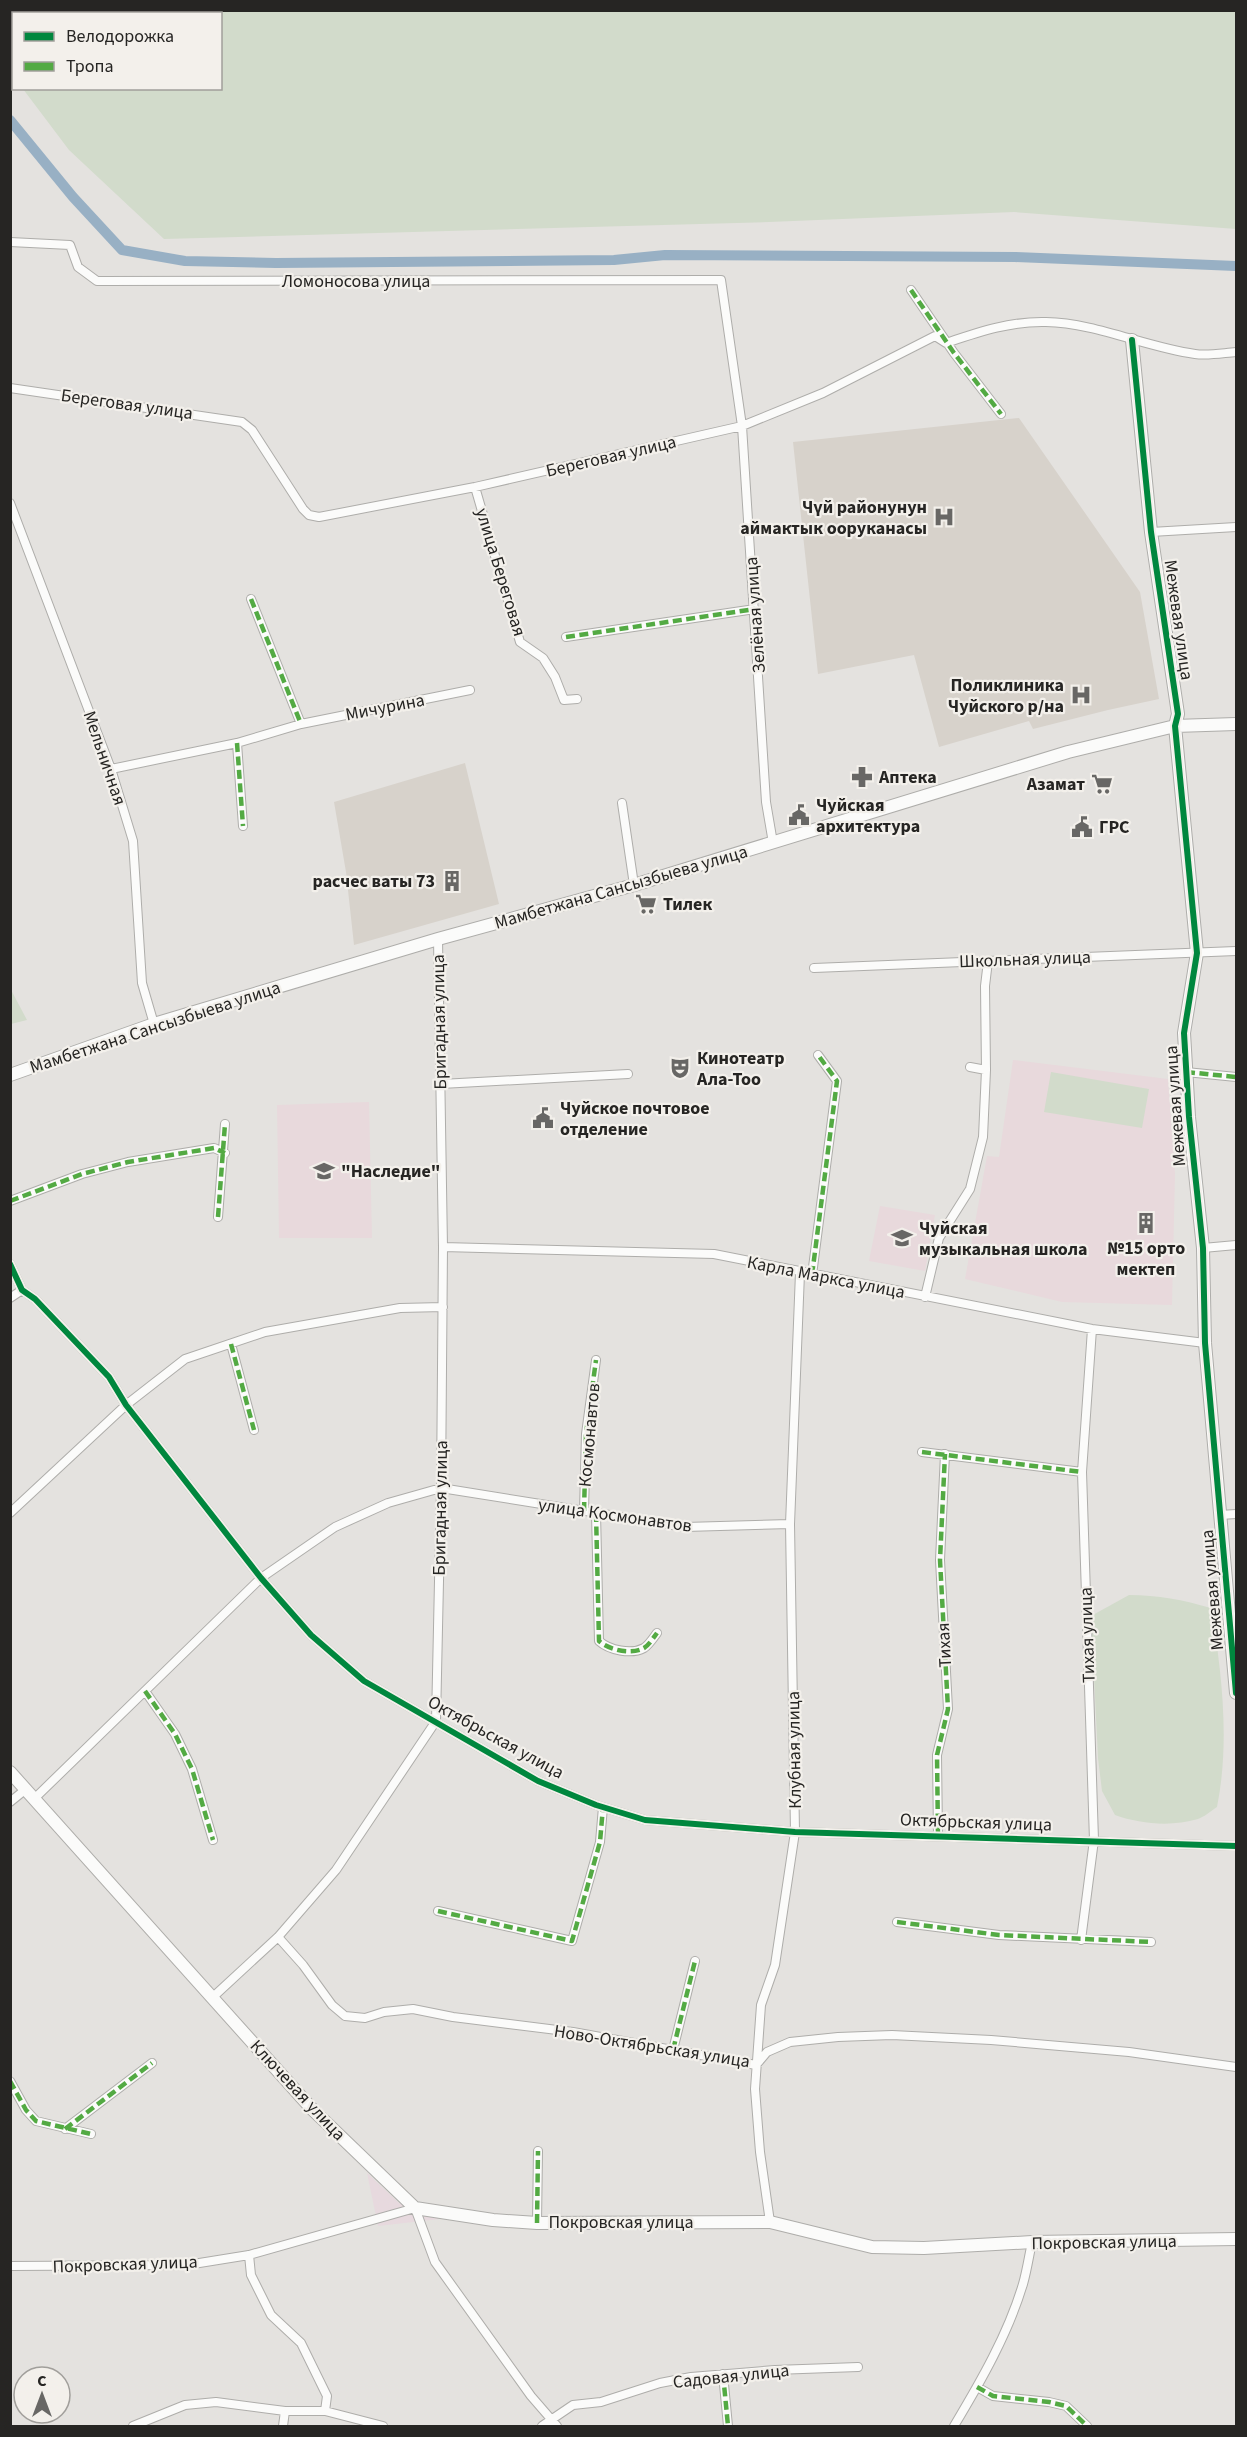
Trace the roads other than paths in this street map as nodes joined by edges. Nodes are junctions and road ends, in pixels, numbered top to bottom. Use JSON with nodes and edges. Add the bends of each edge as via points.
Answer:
{"nodes":[{"id":1,"x":10,"y":242,"type":"edge"},
{"id":2,"x":721,"y":280,"type":"joint"},
{"id":3,"x":911,"y":290,"type":"dead end"},
{"id":4,"x":1132,"y":340,"type":"junction"},
{"id":5,"x":946,"y":343,"type":"junction"},
{"id":6,"x":1236,"y":352,"type":"edge"},
{"id":7,"x":10,"y":388,"type":"edge"},
{"id":8,"x":1001,"y":414,"type":"dead end"},
{"id":9,"x":742,"y":426,"type":"junction"},
{"id":10,"x":475,"y":487,"type":"junction"},
{"id":11,"x":10,"y":503,"type":"edge"},
{"id":12,"x":1236,"y":527,"type":"edge"},
{"id":13,"x":1151,"y":532,"type":"junction"},
{"id":14,"x":251,"y":599,"type":"dead end"},
{"id":15,"x":755,"y":609,"type":"junction"},
{"id":16,"x":566,"y":637,"type":"dead end"},
{"id":17,"x":470,"y":690,"type":"dead end"},
{"id":18,"x":577,"y":699,"type":"dead end"},
{"id":19,"x":301,"y":723,"type":"junction"},
{"id":20,"x":1236,"y":724,"type":"edge"},
{"id":21,"x":1175,"y":726,"type":"junction"},
{"id":22,"x":237,"y":742,"type":"junction"},
{"id":23,"x":111,"y":769,"type":"junction"},
{"id":24,"x":622,"y":803,"type":"dead end"},
{"id":25,"x":243,"y":826,"type":"dead end"},
{"id":26,"x":773,"y":843,"type":"junction"},
{"id":27,"x":634,"y":885,"type":"junction"},
{"id":28,"x":438,"y":939,"type":"junction"},
{"id":29,"x":1236,"y":951,"type":"edge"},
{"id":30,"x":1197,"y":953,"type":"junction"},
{"id":31,"x":988,"y":961,"type":"junction"},
{"id":32,"x":814,"y":968,"type":"dead end"},
{"id":33,"x":154,"y":1024,"type":"junction"},
{"id":34,"x":818,"y":1055,"type":"dead end"},
{"id":35,"x":970,"y":1067,"type":"dead end"},
{"id":36,"x":986,"y":1070,"type":"junction"},
{"id":37,"x":1186,"y":1072,"type":"junction"},
{"id":38,"x":628,"y":1074,"type":"dead end"},
{"id":39,"x":10,"y":1075,"type":"edge"},
{"id":40,"x":1236,"y":1077,"type":"edge"},
{"id":41,"x":441,"y":1084,"type":"junction"},
{"id":42,"x":225,"y":1124,"type":"dead end"},
{"id":43,"x":225,"y":1153,"type":"junction"},
{"id":44,"x":10,"y":1201,"type":"edge"},
{"id":45,"x":218,"y":1217,"type":"dead end"},
{"id":46,"x":1236,"y":1245,"type":"edge"},
{"id":47,"x":443,"y":1248,"type":"junction"},
{"id":48,"x":1203,"y":1248,"type":"junction"},
{"id":49,"x":10,"y":1264,"type":"edge"},
{"id":50,"x":800,"y":1273,"type":"junction"},
{"id":51,"x":812,"y":1275,"type":"junction"},
{"id":52,"x":22,"y":1290,"type":"junction"},
{"id":53,"x":925,"y":1297,"type":"junction"},
{"id":54,"x":10,"y":1298,"type":"edge"},
{"id":55,"x":443,"y":1307,"type":"junction"},
{"id":56,"x":1092,"y":1329,"type":"junction"},
{"id":57,"x":1205,"y":1343,"type":"junction"},
{"id":58,"x":231,"y":1344,"type":"junction"},
{"id":59,"x":596,"y":1360,"type":"dead end"},
{"id":60,"x":126,"y":1405,"type":"junction"},
{"id":61,"x":254,"y":1430,"type":"dead end"},
{"id":62,"x":922,"y":1452,"type":"dead end"},
{"id":63,"x":945,"y":1454,"type":"junction"},
{"id":64,"x":1082,"y":1472,"type":"junction"},
{"id":65,"x":441,"y":1488,"type":"junction"},
{"id":66,"x":584,"y":1511,"type":"junction"},
{"id":67,"x":10,"y":1513,"type":"edge"},
{"id":68,"x":596,"y":1513,"type":"junction"},
{"id":69,"x":1236,"y":1514,"type":"edge"},
{"id":70,"x":1220,"y":1515,"type":"junction"},
{"id":71,"x":790,"y":1524,"type":"junction"},
{"id":72,"x":261,"y":1578,"type":"junction"},
{"id":73,"x":657,"y":1633,"type":"dead end"},
{"id":74,"x":146,"y":1691,"type":"junction"},
{"id":75,"x":1236,"y":1693,"type":"edge"},
{"id":76,"x":436,"y":1721,"type":"junction"},
{"id":77,"x":10,"y":1772,"type":"edge"},
{"id":78,"x":30,"y":1794,"type":"junction"},
{"id":79,"x":10,"y":1802,"type":"edge"},
{"id":80,"x":603,"y":1807,"type":"junction"},
{"id":81,"x":795,"y":1832,"type":"junction"},
{"id":82,"x":938,"y":1836,"type":"junction"},
{"id":83,"x":213,"y":1840,"type":"dead end"},
{"id":84,"x":1094,"y":1840,"type":"junction"},
{"id":85,"x":1236,"y":1846,"type":"edge"},
{"id":86,"x":438,"y":1911,"type":"dead end"},
{"id":87,"x":897,"y":1922,"type":"dead end"},
{"id":88,"x":278,"y":1937,"type":"junction"},
{"id":89,"x":1081,"y":1940,"type":"junction"},
{"id":90,"x":1151,"y":1942,"type":"dead end"},
{"id":91,"x":695,"y":1961,"type":"dead end"},
{"id":92,"x":213,"y":1997,"type":"junction"},
{"id":93,"x":673,"y":2050,"type":"junction"},
{"id":94,"x":152,"y":2063,"type":"dead end"},
{"id":95,"x":756,"y":2066,"type":"junction"},
{"id":96,"x":1236,"y":2067,"type":"edge"},
{"id":97,"x":10,"y":2080,"type":"edge"},
{"id":98,"x":65,"y":2129,"type":"junction"},
{"id":99,"x":90,"y":2134,"type":"dead end"},
{"id":100,"x":538,"y":2151,"type":"dead end"},
{"id":101,"x":415,"y":2208,"type":"junction"},
{"id":102,"x":770,"y":2222,"type":"junction"},
{"id":103,"x":537,"y":2223,"type":"junction"},
{"id":104,"x":1236,"y":2240,"type":"edge"},
{"id":105,"x":1032,"y":2242,"type":"junction"},
{"id":106,"x":249,"y":2255,"type":"junction"},
{"id":107,"x":10,"y":2266,"type":"edge"},
{"id":108,"x":858,"y":2367,"type":"dead end"},
{"id":109,"x":723,"y":2374,"type":"junction"},
{"id":110,"x":977,"y":2387,"type":"junction"},
{"id":111,"x":285,"y":2411,"type":"junction"},
{"id":112,"x":325,"y":2411,"type":"junction"},
{"id":113,"x":554,"y":2423,"type":"edge"},
{"id":114,"x":133,"y":2427,"type":"edge"},
{"id":115,"x":283,"y":2427,"type":"edge"},
{"id":116,"x":383,"y":2427,"type":"edge"},
{"id":117,"x":542,"y":2427,"type":"edge"},
{"id":118,"x":728,"y":2427,"type":"edge"},
{"id":119,"x":954,"y":2427,"type":"edge"},
{"id":120,"x":1087,"y":2427,"type":"edge"}],
"edges":[{"from":1,"to":2,"type":"street","name":"Ломоносова улица","via":[[70,245],[78,267],[98,281]]},
{"from":2,"to":9,"type":"street","name":"Зелёная улица"},
{"from":3,"to":5,"type":"street"},
{"from":4,"to":5,"type":"street","name":"Береговая улица","via":[[1047,322],[1018,323]]},
{"from":4,"to":6,"type":"street","name":"Береговая улица","via":[[1196,354]]},
{"from":4,"to":13,"type":"street","name":"Межевая улица"},
{"from":5,"to":8,"type":"street"},
{"from":5,"to":9,"type":"street","name":"Береговая улица","via":[[935,336],[823,393]]},
{"from":7,"to":10,"type":"street","name":"Береговая улица","via":[[242,422],[252,430],[303,509],[319,518]]},
{"from":9,"to":10,"type":"street","name":"Береговая улица"},
{"from":9,"to":15,"type":"street","name":"Зелёная улица"},
{"from":10,"to":18,"type":"street","name":"улица Береговая","via":[[520,642],[543,658],[564,700]]},
{"from":11,"to":23,"type":"street","name":"Мельничная"},
{"from":12,"to":13,"type":"street"},
{"from":13,"to":21,"type":"street","name":"Межевая улица","via":[[1178,714]]},
{"from":14,"to":19,"type":"street"},
{"from":15,"to":16,"type":"street"},
{"from":15,"to":26,"type":"street","name":"Зелёная улица","via":[[766,802]]},
{"from":17,"to":19,"type":"street","name":"Мичурина"},
{"from":19,"to":22,"type":"street","name":"Мичурина"},
{"from":20,"to":21,"type":"street","name":"Мамбетжана Сансызбыева улица"},
{"from":21,"to":26,"type":"street","name":"Мамбетжана Сансызбыева улица","via":[[1068,752]]},
{"from":21,"to":30,"type":"street","name":"Межевая улица"},
{"from":22,"to":23,"type":"street","name":"Мичурина"},
{"from":22,"to":25,"type":"street"},
{"from":23,"to":33,"type":"street","name":"Мельничная","via":[[133,841],[142,983]]},
{"from":24,"to":27,"type":"street"},
{"from":26,"to":27,"type":"street","name":"Мамбетжана Сансызбыева улица"},
{"from":27,"to":28,"type":"street","name":"Мамбетжана Сансызбыева улица"},
{"from":28,"to":33,"type":"street","name":"Мамбетжана Сансызбыева улица"},
{"from":28,"to":41,"type":"street","name":"Бригадная улица"},
{"from":29,"to":30,"type":"street","name":"Школьная улица"},
{"from":30,"to":31,"type":"street","name":"Школьная улица"},
{"from":30,"to":37,"type":"street","name":"Межевая улица","via":[[1184,1033]]},
{"from":31,"to":32,"type":"street","name":"Школьная улица"},
{"from":31,"to":36,"type":"street"},
{"from":33,"to":39,"type":"street","name":"Мамбетжана Сансызбыева улица"},
{"from":34,"to":51,"type":"street","via":[[837,1080]]},
{"from":35,"to":36,"type":"street"},
{"from":36,"to":53,"type":"street","via":[[983,1137],[970,1188],[939,1238]]},
{"from":37,"to":40,"type":"street"},
{"from":37,"to":48,"type":"street","name":"Межевая улица"},
{"from":38,"to":41,"type":"street"},
{"from":41,"to":47,"type":"street","name":"Бригадная улица"},
{"from":42,"to":43,"type":"street"},
{"from":43,"to":44,"type":"street","via":[[214,1148],[128,1162],[82,1174]]},
{"from":43,"to":45,"type":"street"},
{"from":46,"to":48,"type":"street"},
{"from":47,"to":50,"type":"street","name":"Карла Маркса улица","via":[[714,1254]]},
{"from":47,"to":55,"type":"street","name":"Бригадная улица"},
{"from":48,"to":57,"type":"street","name":"Межевая улица"},
{"from":49,"to":52,"type":"street","name":"Октябрьская улица"},
{"from":50,"to":51,"type":"street","name":"Карла Маркса улица"},
{"from":50,"to":71,"type":"street","name":"Клубная улица"},
{"from":51,"to":53,"type":"street","name":"Карла Маркса улица"},
{"from":52,"to":54,"type":"street"},
{"from":52,"to":60,"type":"street","name":"Октябрьская улица","via":[[109,1377]]},
{"from":53,"to":56,"type":"street","name":"Карла Маркса улица"},
{"from":55,"to":58,"type":"street","via":[[354,1314],[265,1332]]},
{"from":55,"to":65,"type":"street","name":"Бригадная улица"},
{"from":56,"to":57,"type":"street","name":"Карла Маркса улица"},
{"from":56,"to":64,"type":"street","name":"Тихая улица"},
{"from":57,"to":70,"type":"street","name":"Межевая улица"},
{"from":58,"to":60,"type":"street","via":[[185,1359]]},
{"from":58,"to":61,"type":"street"},
{"from":59,"to":66,"type":"street","name":"Космонавтов","via":[[586,1434]]},
{"from":60,"to":67,"type":"street"},
{"from":60,"to":72,"type":"street","name":"Октябрьская улица"},
{"from":62,"to":63,"type":"street"},
{"from":63,"to":64,"type":"street"},
{"from":63,"to":82,"type":"street","name":"Тихая","via":[[940,1560],[948,1709],[937,1755]]},
{"from":64,"to":84,"type":"street","name":"Тихая улица"},
{"from":65,"to":66,"type":"street","name":"улица Космонавтов"},
{"from":65,"to":72,"type":"street","via":[[388,1503],[335,1527]]},
{"from":65,"to":76,"type":"street","name":"Бригадная улица"},
{"from":66,"to":68,"type":"street","name":"улица Космонавтов"},
{"from":68,"to":71,"type":"street","name":"улица Космонавтов","via":[[685,1527]]},
{"from":68,"to":73,"type":"street","name":"Космонавтов","via":[[598,1641],[607,1648],[628,1651],[645,1648]]},
{"from":69,"to":70,"type":"street"},
{"from":70,"to":75,"type":"street","name":"Межевая улица"},
{"from":71,"to":81,"type":"street","name":"Клубная улица"},
{"from":72,"to":74,"type":"street"},
{"from":72,"to":76,"type":"street","name":"Октябрьская улица","via":[[311,1635],[364,1681]]},
{"from":74,"to":78,"type":"street"},
{"from":74,"to":83,"type":"street","via":[[175,1734],[192,1769]]},
{"from":76,"to":80,"type":"street","name":"Октябрьская улица","via":[[538,1781]]},
{"from":76,"to":88,"type":"street","via":[[336,1870]]},
{"from":77,"to":78,"type":"street","name":"Ключевая улица"},
{"from":78,"to":79,"type":"street"},
{"from":78,"to":92,"type":"street","name":"Ключевая улица"},
{"from":80,"to":81,"type":"street","name":"Октябрьская улица","via":[[645,1821]]},
{"from":80,"to":86,"type":"street","via":[[600,1842],[572,1941]]},
{"from":81,"to":82,"type":"street","name":"Октябрьская улица"},
{"from":81,"to":95,"type":"street","name":"Клубная улица","via":[[775,1965],[761,2005]]},
{"from":82,"to":84,"type":"street","name":"Октябрьская улица"},
{"from":84,"to":85,"type":"street","name":"Октябрьская улица"},
{"from":84,"to":89,"type":"street","name":"Тихая улица"},
{"from":87,"to":89,"type":"street","via":[[999,1935]]},
{"from":88,"to":92,"type":"street"},
{"from":88,"to":93,"type":"street","name":"Ново-Октябрьская улица","via":[[345,2016],[365,2018],[413,2009]]},
{"from":89,"to":90,"type":"street"},
{"from":91,"to":93,"type":"street"},
{"from":92,"to":101,"type":"street","name":"Ключевая улица","via":[[312,2109]]},
{"from":93,"to":95,"type":"street","name":"Ново-Октябрьская улица"},
{"from":94,"to":98,"type":"street"},
{"from":95,"to":96,"type":"street","name":"Ново-Октябрьская улица","via":[[767,2052],[790,2042],[892,2035],[1129,2052]]},
{"from":95,"to":102,"type":"street","name":"Клубная улица","via":[[760,2151]]},
{"from":97,"to":98,"type":"street","via":[[36,2121]]},
{"from":98,"to":99,"type":"street"},
{"from":100,"to":103,"type":"street"},
{"from":101,"to":103,"type":"street","name":"Покровская улица"},
{"from":101,"to":106,"type":"street","name":"Покровская улица"},
{"from":101,"to":113,"type":"street","name":"Ключевая улица","via":[[435,2262]]},
{"from":102,"to":103,"type":"street","name":"Покровская улица"},
{"from":102,"to":105,"type":"street","name":"Покровская улица","via":[[872,2247]]},
{"from":104,"to":105,"type":"street","name":"Покровская улица"},
{"from":105,"to":110,"type":"street","via":[[1010,2320]]},
{"from":106,"to":107,"type":"street","name":"Покровская улица","via":[[187,2265]]},
{"from":106,"to":112,"type":"street","via":[[251,2275],[272,2315],[301,2343],[327,2396]]},
{"from":108,"to":109,"type":"street","name":"Садовая улица"},
{"from":109,"to":113,"type":"street","name":"Садовая улица","via":[[660,2383],[602,2402],[573,2405]]},
{"from":109,"to":118,"type":"street"},
{"from":110,"to":119,"type":"street"},
{"from":110,"to":120,"type":"street","via":[[993,2396],[1066,2406]]},
{"from":111,"to":112,"type":"street"},
{"from":111,"to":114,"type":"street","via":[[216,2402],[185,2405]]},
{"from":111,"to":115,"type":"street"},
{"from":112,"to":116,"type":"street"},
{"from":113,"to":117,"type":"street","name":"Садовая улица"}]}
